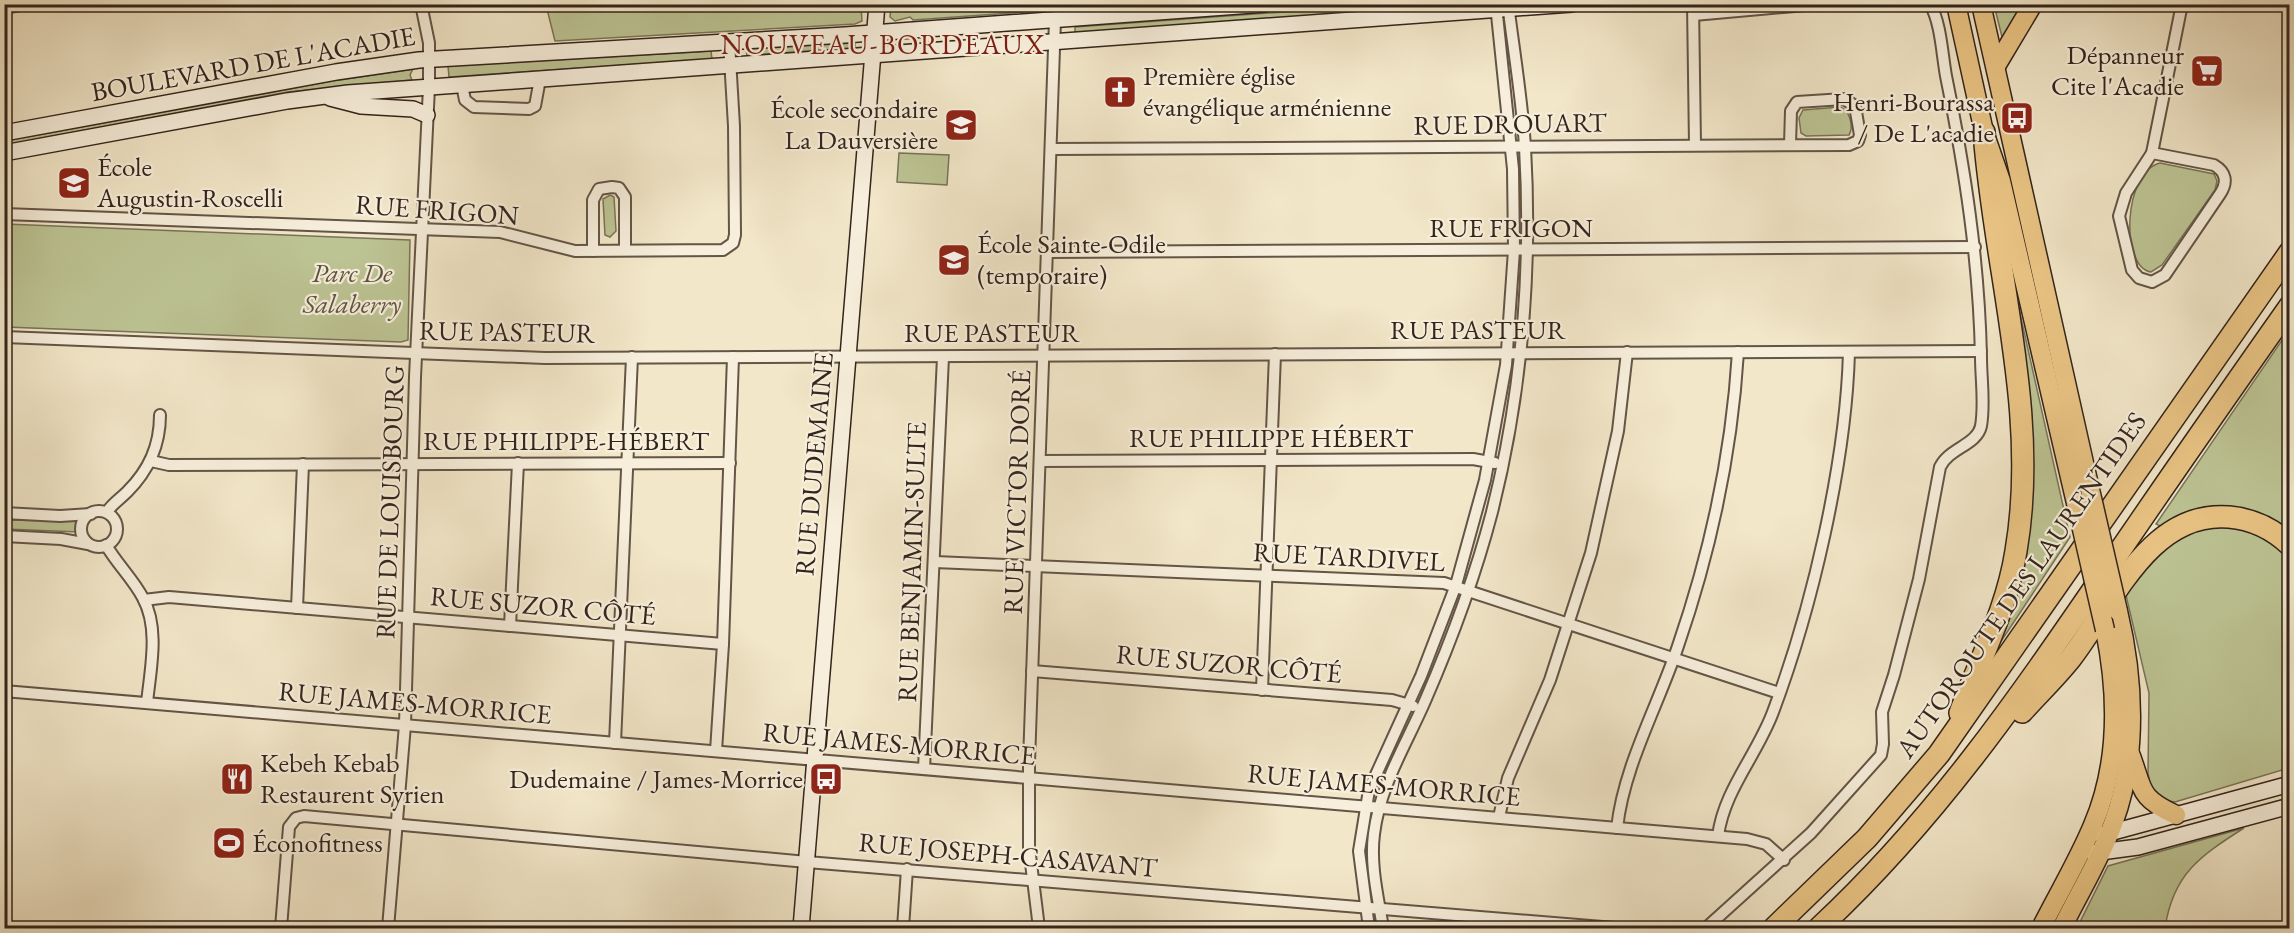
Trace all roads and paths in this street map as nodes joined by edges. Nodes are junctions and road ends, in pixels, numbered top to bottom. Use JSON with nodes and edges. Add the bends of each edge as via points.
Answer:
{"nodes":[{"id":1,"x":25,"y":4,"type":"edge"},
{"id":2,"x":422,"y":4,"type":"edge"},
{"id":3,"x":878,"y":4,"type":"edge"},
{"id":4,"x":1266,"y":4,"type":"edge"},
{"id":5,"x":1572,"y":4,"type":"edge"},
{"id":6,"x":1816,"y":4,"type":"edge"},
{"id":7,"x":1930,"y":4,"type":"edge"},
{"id":8,"x":1956,"y":4,"type":"edge"},
{"id":9,"x":1981,"y":4,"type":"edge"},
{"id":10,"x":2033,"y":4,"type":"edge"},
{"id":11,"x":2182,"y":4,"type":"edge"},
{"id":12,"x":1502,"y":7,"type":"edge"},
{"id":13,"x":4,"y":8,"type":"edge"},
{"id":14,"x":1694,"y":10,"type":"edge"},
{"id":15,"x":1055,"y":20,"type":"junction"},
{"id":16,"x":875,"y":33,"type":"junction"},
{"id":17,"x":729,"y":42,"type":"junction"},
{"id":18,"x":1055,"y":42,"type":"junction"},
{"id":19,"x":873,"y":56,"type":"junction"},
{"id":20,"x":429,"y":60,"type":"junction"},
{"id":21,"x":730,"y":66,"type":"junction"},
{"id":22,"x":1996,"y":66,"type":"junction"},
{"id":23,"x":540,"y":79,"type":"junction"},
{"id":24,"x":462,"y":85,"type":"junction"},
{"id":25,"x":429,"y":87,"type":"junction"},
{"id":26,"x":322,"y":96,"type":"junction"},
{"id":27,"x":427,"y":115,"type":"junction"},
{"id":28,"x":1984,"y":132,"type":"junction"},
{"id":29,"x":4,"y":133,"type":"edge"},
{"id":30,"x":1695,"y":144,"type":"junction"},
{"id":31,"x":1790,"y":144,"type":"junction"},
{"id":32,"x":1525,"y":146,"type":"junction"},
{"id":33,"x":1512,"y":147,"type":"junction"},
{"id":34,"x":1051,"y":149,"type":"junction"},
{"id":35,"x":4,"y":153,"type":"edge"},
{"id":36,"x":2152,"y":153,"type":"junction"},
{"id":37,"x":4,"y":214,"type":"edge"},
{"id":38,"x":423,"y":230,"type":"junction"},
{"id":39,"x":1975,"y":247,"type":"junction"},
{"id":40,"x":625,"y":250,"type":"junction"},
{"id":41,"x":1515,"y":250,"type":"junction"},
{"id":42,"x":1527,"y":250,"type":"junction"},
{"id":43,"x":593,"y":251,"type":"junction"},
{"id":44,"x":1048,"y":252,"type":"junction"},
{"id":45,"x":2289,"y":252,"type":"edge"},
{"id":46,"x":2289,"y":306,"type":"edge"},
{"id":47,"x":4,"y":337,"type":"edge"},
{"id":48,"x":1981,"y":351,"type":"junction"},
{"id":49,"x":1627,"y":352,"type":"junction"},
{"id":50,"x":1738,"y":352,"type":"junction"},
{"id":51,"x":1849,"y":352,"type":"junction"},
{"id":52,"x":417,"y":353,"type":"junction"},
{"id":53,"x":1507,"y":353,"type":"junction"},
{"id":54,"x":1519,"y":353,"type":"junction"},
{"id":55,"x":1275,"y":354,"type":"junction"},
{"id":56,"x":848,"y":356,"type":"junction"},
{"id":57,"x":1045,"y":356,"type":"junction"},
{"id":58,"x":632,"y":357,"type":"junction"},
{"id":59,"x":733,"y":357,"type":"junction"},
{"id":60,"x":943,"y":357,"type":"junction"},
{"id":61,"x":160,"y":415,"type":"dead end"},
{"id":62,"x":1272,"y":460,"type":"junction"},
{"id":63,"x":151,"y":461,"type":"junction"},
{"id":64,"x":1040,"y":461,"type":"junction"},
{"id":65,"x":1489,"y":462,"type":"junction"},
{"id":66,"x":518,"y":463,"type":"junction"},
{"id":67,"x":628,"y":463,"type":"junction"},
{"id":68,"x":729,"y":463,"type":"junction"},
{"id":69,"x":303,"y":464,"type":"junction"},
{"id":70,"x":414,"y":464,"type":"junction"},
{"id":71,"x":1502,"y":465,"type":"junction"},
{"id":72,"x":106,"y":512,"type":"junction"},
{"id":73,"x":4,"y":513,"type":"edge"},
{"id":74,"x":91,"y":514,"type":"junction"},
{"id":75,"x":4,"y":536,"type":"edge"},
{"id":76,"x":88,"y":544,"type":"junction"},
{"id":77,"x":106,"y":545,"type":"junction"},
{"id":78,"x":2289,"y":545,"type":"edge"},
{"id":79,"x":935,"y":562,"type":"junction"},
{"id":80,"x":1036,"y":565,"type":"junction"},
{"id":81,"x":1267,"y":575,"type":"junction"},
{"id":82,"x":1456,"y":585,"type":"junction"},
{"id":83,"x":1469,"y":590,"type":"junction"},
{"id":84,"x":144,"y":600,"type":"junction"},
{"id":85,"x":297,"y":608,"type":"junction"},
{"id":86,"x":409,"y":617,"type":"junction"},
{"id":87,"x":1570,"y":623,"type":"junction"},
{"id":88,"x":510,"y":626,"type":"junction"},
{"id":89,"x":622,"y":636,"type":"junction"},
{"id":90,"x":723,"y":644,"type":"junction"},
{"id":91,"x":1674,"y":657,"type":"junction"},
{"id":92,"x":1032,"y":670,"type":"junction"},
{"id":93,"x":1262,"y":690,"type":"junction"},
{"id":94,"x":4,"y":691,"type":"edge"},
{"id":95,"x":1779,"y":693,"type":"junction"},
{"id":96,"x":147,"y":703,"type":"junction"},
{"id":97,"x":1408,"y":704,"type":"junction"},
{"id":98,"x":1421,"y":709,"type":"junction"},
{"id":99,"x":405,"y":725,"type":"junction"},
{"id":100,"x":1950,"y":739,"type":"junction"},
{"id":101,"x":615,"y":743,"type":"junction"},
{"id":102,"x":2128,"y":750,"type":"junction"},
{"id":103,"x":716,"y":752,"type":"junction"},
{"id":104,"x":815,"y":760,"type":"junction"},
{"id":105,"x":924,"y":769,"type":"junction"},
{"id":106,"x":1029,"y":778,"type":"junction"},
{"id":107,"x":2289,"y":784,"type":"edge"},
{"id":108,"x":1939,"y":803,"type":"junction"},
{"id":109,"x":1365,"y":806,"type":"junction"},
{"id":110,"x":2289,"y":806,"type":"edge"},
{"id":111,"x":1379,"y":807,"type":"junction"},
{"id":112,"x":2176,"y":815,"type":"junction"},
{"id":113,"x":1499,"y":817,"type":"junction"},
{"id":114,"x":397,"y":825,"type":"junction"},
{"id":115,"x":1617,"y":828,"type":"junction"},
{"id":116,"x":2109,"y":833,"type":"junction"},
{"id":117,"x":1718,"y":836,"type":"junction"},
{"id":118,"x":2087,"y":838,"type":"junction"},
{"id":119,"x":2100,"y":852,"type":"junction"},
{"id":120,"x":2079,"y":855,"type":"junction"},
{"id":121,"x":1784,"y":860,"type":"junction"},
{"id":122,"x":807,"y":862,"type":"junction"},
{"id":123,"x":907,"y":869,"type":"junction"},
{"id":124,"x":1032,"y":879,"type":"junction"},
{"id":125,"x":1366,"y":908,"type":"junction"},
{"id":126,"x":1380,"y":909,"type":"junction"},
{"id":127,"x":1482,"y":923,"type":"edge"},
{"id":128,"x":1581,"y":927,"type":"edge"},
{"id":129,"x":280,"y":928,"type":"edge"},
{"id":130,"x":388,"y":928,"type":"edge"},
{"id":131,"x":801,"y":928,"type":"edge"},
{"id":132,"x":903,"y":928,"type":"edge"},
{"id":133,"x":1039,"y":928,"type":"edge"},
{"id":134,"x":1369,"y":928,"type":"edge"},
{"id":135,"x":1383,"y":928,"type":"edge"},
{"id":136,"x":1616,"y":928,"type":"edge"},
{"id":137,"x":1706,"y":928,"type":"edge"},
{"id":138,"x":1774,"y":928,"type":"edge"},
{"id":139,"x":1819,"y":928,"type":"edge"},
{"id":140,"x":2041,"y":928,"type":"edge"},
{"id":141,"x":2061,"y":928,"type":"edge"}],
"edges":[{"from":1,"to":13,"type":"street"},
{"from":2,"to":20,"type":"street","name":"RUE DE LOUISBOURG"},
{"from":3,"to":16,"type":"main road","name":"RUE DUDEMAINE"},
{"from":4,"to":15,"type":"main road","name":"BOULEVARD DE L'ACADIE"},
{"from":5,"to":12,"type":"main road","name":"BOULEVARD DE L'ACADIE"},
{"from":6,"to":14,"type":"street"},
{"from":7,"to":39,"type":"street","via":[[1966,176]]},
{"from":8,"to":28,"type":"main road"},
{"from":9,"to":22,"type":"main road"},
{"from":10,"to":22,"type":"main road"},
{"from":11,"to":36,"type":"street"},
{"from":12,"to":18,"type":"main road","name":"BOULEVARD DE L'ACADIE"},
{"from":12,"to":32,"type":"street"},
{"from":12,"to":33,"type":"street"},
{"from":14,"to":30,"type":"street"},
{"from":15,"to":16,"type":"main road","name":"BOULEVARD DE L'ACADIE"},
{"from":15,"to":18,"type":"street","name":"RUE VICTOR DORÉ"},
{"from":16,"to":17,"type":"main road","name":"BOULEVARD DE L'ACADIE"},
{"from":16,"to":19,"type":"main road","name":"RUE DUDEMAINE"},
{"from":17,"to":20,"type":"main road","name":"BOULEVARD DE L'ACADIE"},
{"from":17,"to":21,"type":"street","name":"RUE FRIGON"},
{"from":18,"to":19,"type":"main road","name":"BOULEVARD DE L'ACADIE"},
{"from":18,"to":34,"type":"street","name":"RUE VICTOR DORÉ"},
{"from":19,"to":21,"type":"main road","name":"BOULEVARD DE L'ACADIE"},
{"from":19,"to":56,"type":"main road","name":"RUE DUDEMAINE"},
{"from":20,"to":25,"type":"street","name":"RUE DE LOUISBOURG"},
{"from":20,"to":29,"type":"main road","name":"BOULEVARD DE L'ACADIE","via":[[354,69]]},
{"from":21,"to":23,"type":"main road","name":"BOULEVARD DE L'ACADIE"},
{"from":21,"to":40,"type":"street","name":"RUE FRIGON","via":[[735,138],[733,243],[723,250]]},
{"from":22,"to":102,"type":"main road","bridge":true,"via":[[2118,611],[2129,672]]},
{"from":23,"to":24,"type":"main road","name":"BOULEVARD DE L'ACADIE"},
{"from":23,"to":24,"type":"street","via":[[535,106],[529,109],[474,106],[465,100]]},
{"from":24,"to":25,"type":"main road","name":"BOULEVARD DE L'ACADIE"},
{"from":25,"to":26,"type":"main road","name":"BOULEVARD DE L'ACADIE"},
{"from":25,"to":27,"type":"street","name":"RUE DE LOUISBOURG"},
{"from":26,"to":27,"type":"main road","via":[[361,106],[413,109]]},
{"from":26,"to":35,"type":"main road","name":"BOULEVARD DE L'ACADIE"},
{"from":27,"to":38,"type":"street","name":"RUE DE LOUISBOURG"},
{"from":28,"to":100,"type":"highway","via":[[2019,409],[2023,494],[2006,594]]},
{"from":28,"to":118,"type":"main road","bridge":true,"via":[[2001,181],[2105,630],[2113,685],[2114,730],[2103,794]]},
{"from":30,"to":31,"type":"street","name":"RUE DROUART"},
{"from":30,"to":32,"type":"street","name":"RUE DROUART"},
{"from":31,"to":31,"type":"street","name":"RUE DROUART","via":[[1854,144],[1860,135],[1855,106],[1844,99],[1797,102],[1791,111]]},
{"from":32,"to":33,"type":"street","name":"RUE DROUART"},
{"from":32,"to":42,"type":"street"},
{"from":33,"to":34,"type":"street","name":"RUE DROUART"},
{"from":33,"to":41,"type":"street"},
{"from":34,"to":44,"type":"street","name":"RUE VICTOR DORÉ"},
{"from":36,"to":36,"type":"street","via":[[2126,193],[2120,216],[2132,270],[2139,278],[2152,282],[2165,275],[2220,194],[2225,180],[2214,165]]},
{"from":37,"to":38,"type":"street","name":"RUE FRIGON"},
{"from":38,"to":43,"type":"street","name":"RUE FRIGON","via":[[509,233],[570,250]]},
{"from":38,"to":52,"type":"street","name":"RUE DE LOUISBOURG"},
{"from":39,"to":42,"type":"street","name":"RUE FRIGON"},
{"from":39,"to":48,"type":"street"},
{"from":40,"to":43,"type":"street","name":"RUE FRIGON"},
{"from":40,"to":43,"type":"street","via":[[625,197],[612,186],[599,189],[593,198]]},
{"from":41,"to":42,"type":"street","name":"RUE FRIGON"},
{"from":41,"to":44,"type":"street","name":"RUE FRIGON"},
{"from":41,"to":53,"type":"street"},
{"from":42,"to":54,"type":"street"},
{"from":44,"to":57,"type":"street","name":"RUE VICTOR DORÉ"},
{"from":45,"to":100,"type":"highway","name":"AUTOROUTE DES LAURENTIDES"},
{"from":46,"to":108,"type":"highway","via":[[2045,659]]},
{"from":47,"to":52,"type":"street","name":"RUE PASTEUR"},
{"from":48,"to":51,"type":"street","name":"RUE PASTEUR"},
{"from":48,"to":121,"type":"street","via":[[1981,427],[1974,437],[1948,455],[1940,467],[1919,579],[1881,712],[1882,751]]},
{"from":49,"to":50,"type":"street","name":"RUE PASTEUR"},
{"from":49,"to":54,"type":"street","name":"RUE PASTEUR"},
{"from":49,"to":87,"type":"street","via":[[1610,474]]},
{"from":50,"to":51,"type":"street","name":"RUE PASTEUR"},
{"from":50,"to":91,"type":"street","via":[[1719,491],[1694,595]]},
{"from":51,"to":95,"type":"street","via":[[1827,515],[1804,613]]},
{"from":52,"to":58,"type":"street","name":"RUE PASTEUR"},
{"from":52,"to":70,"type":"street","name":"RUE DE LOUISBOURG"},
{"from":53,"to":54,"type":"street","name":"RUE PASTEUR"},
{"from":53,"to":55,"type":"street","name":"RUE PASTEUR"},
{"from":53,"to":65,"type":"street"},
{"from":54,"to":71,"type":"street"},
{"from":55,"to":57,"type":"street","name":"RUE PASTEUR"},
{"from":55,"to":62,"type":"street"},
{"from":56,"to":59,"type":"street","name":"RUE PASTEUR"},
{"from":56,"to":60,"type":"street","name":"RUE PASTEUR"},
{"from":56,"to":104,"type":"main road","name":"RUE DUDEMAINE"},
{"from":57,"to":60,"type":"street","name":"RUE PASTEUR"},
{"from":57,"to":64,"type":"street","name":"RUE VICTOR DORÉ"},
{"from":58,"to":59,"type":"street","name":"RUE PASTEUR"},
{"from":58,"to":67,"type":"street"},
{"from":59,"to":68,"type":"street"},
{"from":60,"to":79,"type":"street","name":"RUE BENJAMIN-SULTE"},
{"from":61,"to":63,"type":"street"},
{"from":62,"to":64,"type":"street","name":"RUE PHILIPPE HÉBERT"},
{"from":62,"to":65,"type":"street","name":"RUE PHILIPPE HÉBERT"},
{"from":62,"to":81,"type":"street"},
{"from":63,"to":69,"type":"street","name":"RUE PHILIPPE-HÉBERT","via":[[169,465]]},
{"from":63,"to":72,"type":"street"},
{"from":64,"to":80,"type":"street","name":"RUE VICTOR DORÉ"},
{"from":65,"to":71,"type":"street","name":"RUE PHILIPPE HÉBERT"},
{"from":65,"to":82,"type":"street"},
{"from":66,"to":67,"type":"street","name":"RUE PHILIPPE-HÉBERT"},
{"from":66,"to":70,"type":"street","name":"RUE PHILIPPE-HÉBERT"},
{"from":66,"to":88,"type":"street"},
{"from":67,"to":68,"type":"street","name":"RUE PHILIPPE-HÉBERT"},
{"from":67,"to":89,"type":"street"},
{"from":68,"to":90,"type":"street"},
{"from":69,"to":70,"type":"street","name":"RUE PHILIPPE-HÉBERT"},
{"from":69,"to":85,"type":"street"},
{"from":70,"to":86,"type":"street","name":"RUE DE LOUISBOURG"},
{"from":71,"to":83,"type":"street"},
{"from":72,"to":74,"type":"street"},
{"from":72,"to":77,"type":"street","via":[[116,529],[114,538]]},
{"from":73,"to":74,"type":"street"},
{"from":74,"to":76,"type":"street","via":[[83,526]]},
{"from":75,"to":76,"type":"street"},
{"from":76,"to":77,"type":"street","via":[[97,548]]},
{"from":77,"to":84,"type":"street"},
{"from":78,"to":108,"type":"highway","via":[[2261,525],[2223,516],[2192,521],[2161,537],[2070,659]]},
{"from":79,"to":80,"type":"street","name":"RUE TARDIVEL"},
{"from":79,"to":105,"type":"street","name":"RUE BENJAMIN-SULTE"},
{"from":80,"to":81,"type":"street","name":"RUE TARDIVEL"},
{"from":80,"to":92,"type":"street","name":"RUE VICTOR DORÉ"},
{"from":81,"to":82,"type":"street","name":"RUE TARDIVEL"},
{"from":81,"to":93,"type":"street"},
{"from":82,"to":83,"type":"street","name":"RUE TARDIVEL"},
{"from":82,"to":97,"type":"street"},
{"from":83,"to":87,"type":"street","name":"RUE TARDIVEL"},
{"from":83,"to":98,"type":"street"},
{"from":84,"to":85,"type":"street","name":"RUE SUZOR CÔTÉ","via":[[169,597]]},
{"from":84,"to":96,"type":"street","via":[[152,640]]},
{"from":85,"to":86,"type":"street","name":"RUE SUZOR CÔTÉ"},
{"from":86,"to":88,"type":"street","name":"RUE SUZOR CÔTÉ"},
{"from":86,"to":99,"type":"street","name":"RUE DE LOUISBOURG"},
{"from":87,"to":91,"type":"street","name":"RUE TARDIVEL"},
{"from":87,"to":113,"type":"street","via":[[1510,772]]},
{"from":88,"to":89,"type":"street","name":"RUE SUZOR CÔTÉ"},
{"from":89,"to":90,"type":"street","name":"RUE SUZOR CÔTÉ"},
{"from":89,"to":101,"type":"street"},
{"from":90,"to":103,"type":"street"},
{"from":91,"to":95,"type":"street","name":"RUE TARDIVEL"},
{"from":91,"to":115,"type":"street","via":[[1625,786]]},
{"from":92,"to":93,"type":"street","name":"RUE SUZOR CÔTÉ"},
{"from":92,"to":106,"type":"street","name":"RUE VICTOR DORÉ"},
{"from":93,"to":97,"type":"street","name":"RUE SUZOR CÔTÉ"},
{"from":94,"to":96,"type":"street","name":"RUE JAMES-MORRICE"},
{"from":95,"to":117,"type":"street","via":[[1762,736],[1726,800]]},
{"from":96,"to":99,"type":"street","name":"RUE JAMES-MORRICE"},
{"from":97,"to":98,"type":"street","name":"RUE SUZOR CÔTÉ"},
{"from":97,"to":109,"type":"street","via":[[1374,775]]},
{"from":98,"to":111,"type":"street"},
{"from":99,"to":101,"type":"street","name":"RUE JAMES-MORRICE"},
{"from":99,"to":114,"type":"street","name":"RUE DE LOUISBOURG"},
{"from":100,"to":138,"type":"highway","name":"AUTOROUTE DES LAURENTIDES","via":[[1868,838]]},
{"from":101,"to":103,"type":"street","name":"RUE JAMES-MORRICE"},
{"from":102,"to":112,"type":"main road","via":[[2145,795]]},
{"from":102,"to":116,"type":"main road"},
{"from":103,"to":104,"type":"street","name":"RUE JAMES-MORRICE"},
{"from":104,"to":105,"type":"street","name":"RUE JAMES-MORRICE"},
{"from":104,"to":122,"type":"main road","name":"RUE DUDEMAINE"},
{"from":105,"to":106,"type":"street","name":"RUE JAMES-MORRICE"},
{"from":106,"to":109,"type":"street","name":"RUE JAMES-MORRICE"},
{"from":106,"to":124,"type":"street","name":"RUE VICTOR DORÉ"},
{"from":107,"to":112,"type":"main road"},
{"from":108,"to":139,"type":"highway","via":[[1891,858]]},
{"from":109,"to":111,"type":"street","name":"RUE JAMES-MORRICE"},
{"from":109,"to":125,"type":"street","via":[[1359,851]]},
{"from":110,"to":119,"type":"main road","via":[[2138,847]]},
{"from":111,"to":113,"type":"street","name":"RUE JAMES-MORRICE"},
{"from":111,"to":126,"type":"street","via":[[1373,857]]},
{"from":112,"to":116,"type":"main road"},
{"from":113,"to":115,"type":"street","name":"RUE JAMES-MORRICE"},
{"from":114,"to":122,"type":"street","name":"RUE JOSEPH-CASAVANT"},
{"from":114,"to":129,"type":"street","name":"RUE JOSEPH-CASAVANT","via":[[304,816],[294,819],[288,829]]},
{"from":114,"to":130,"type":"street","name":"RUE DE LOUISBOURG"},
{"from":115,"to":117,"type":"street","name":"RUE JAMES-MORRICE"},
{"from":116,"to":118,"type":"main road"},
{"from":116,"to":119,"type":"main road"},
{"from":117,"to":121,"type":"street","name":"RUE JAMES-MORRICE","via":[[1761,842]]},
{"from":118,"to":120,"type":"main road"},
{"from":119,"to":120,"type":"main road"},
{"from":119,"to":141,"type":"main road"},
{"from":120,"to":140,"type":"main road"},
{"from":121,"to":137,"type":"street"},
{"from":122,"to":123,"type":"street","name":"RUE JOSEPH-CASAVANT"},
{"from":122,"to":131,"type":"main road","name":"RUE DUDEMAINE"},
{"from":123,"to":124,"type":"street","name":"RUE JOSEPH-CASAVANT"},
{"from":123,"to":132,"type":"street"},
{"from":124,"to":125,"type":"street","name":"RUE JOSEPH-CASAVANT"},
{"from":124,"to":133,"type":"street","name":"RUE VICTOR DORÉ"},
{"from":125,"to":126,"type":"street","name":"RUE JOSEPH-CASAVANT"},
{"from":125,"to":134,"type":"street"},
{"from":126,"to":127,"type":"street","name":"RUE JOSEPH-CASAVANT"},
{"from":126,"to":135,"type":"street"},
{"from":127,"to":128,"type":"street","name":"RUE JOSEPH-CASAVANT"},
{"from":128,"to":136,"type":"street","name":"RUE JOSEPH-CASAVANT"}]}
